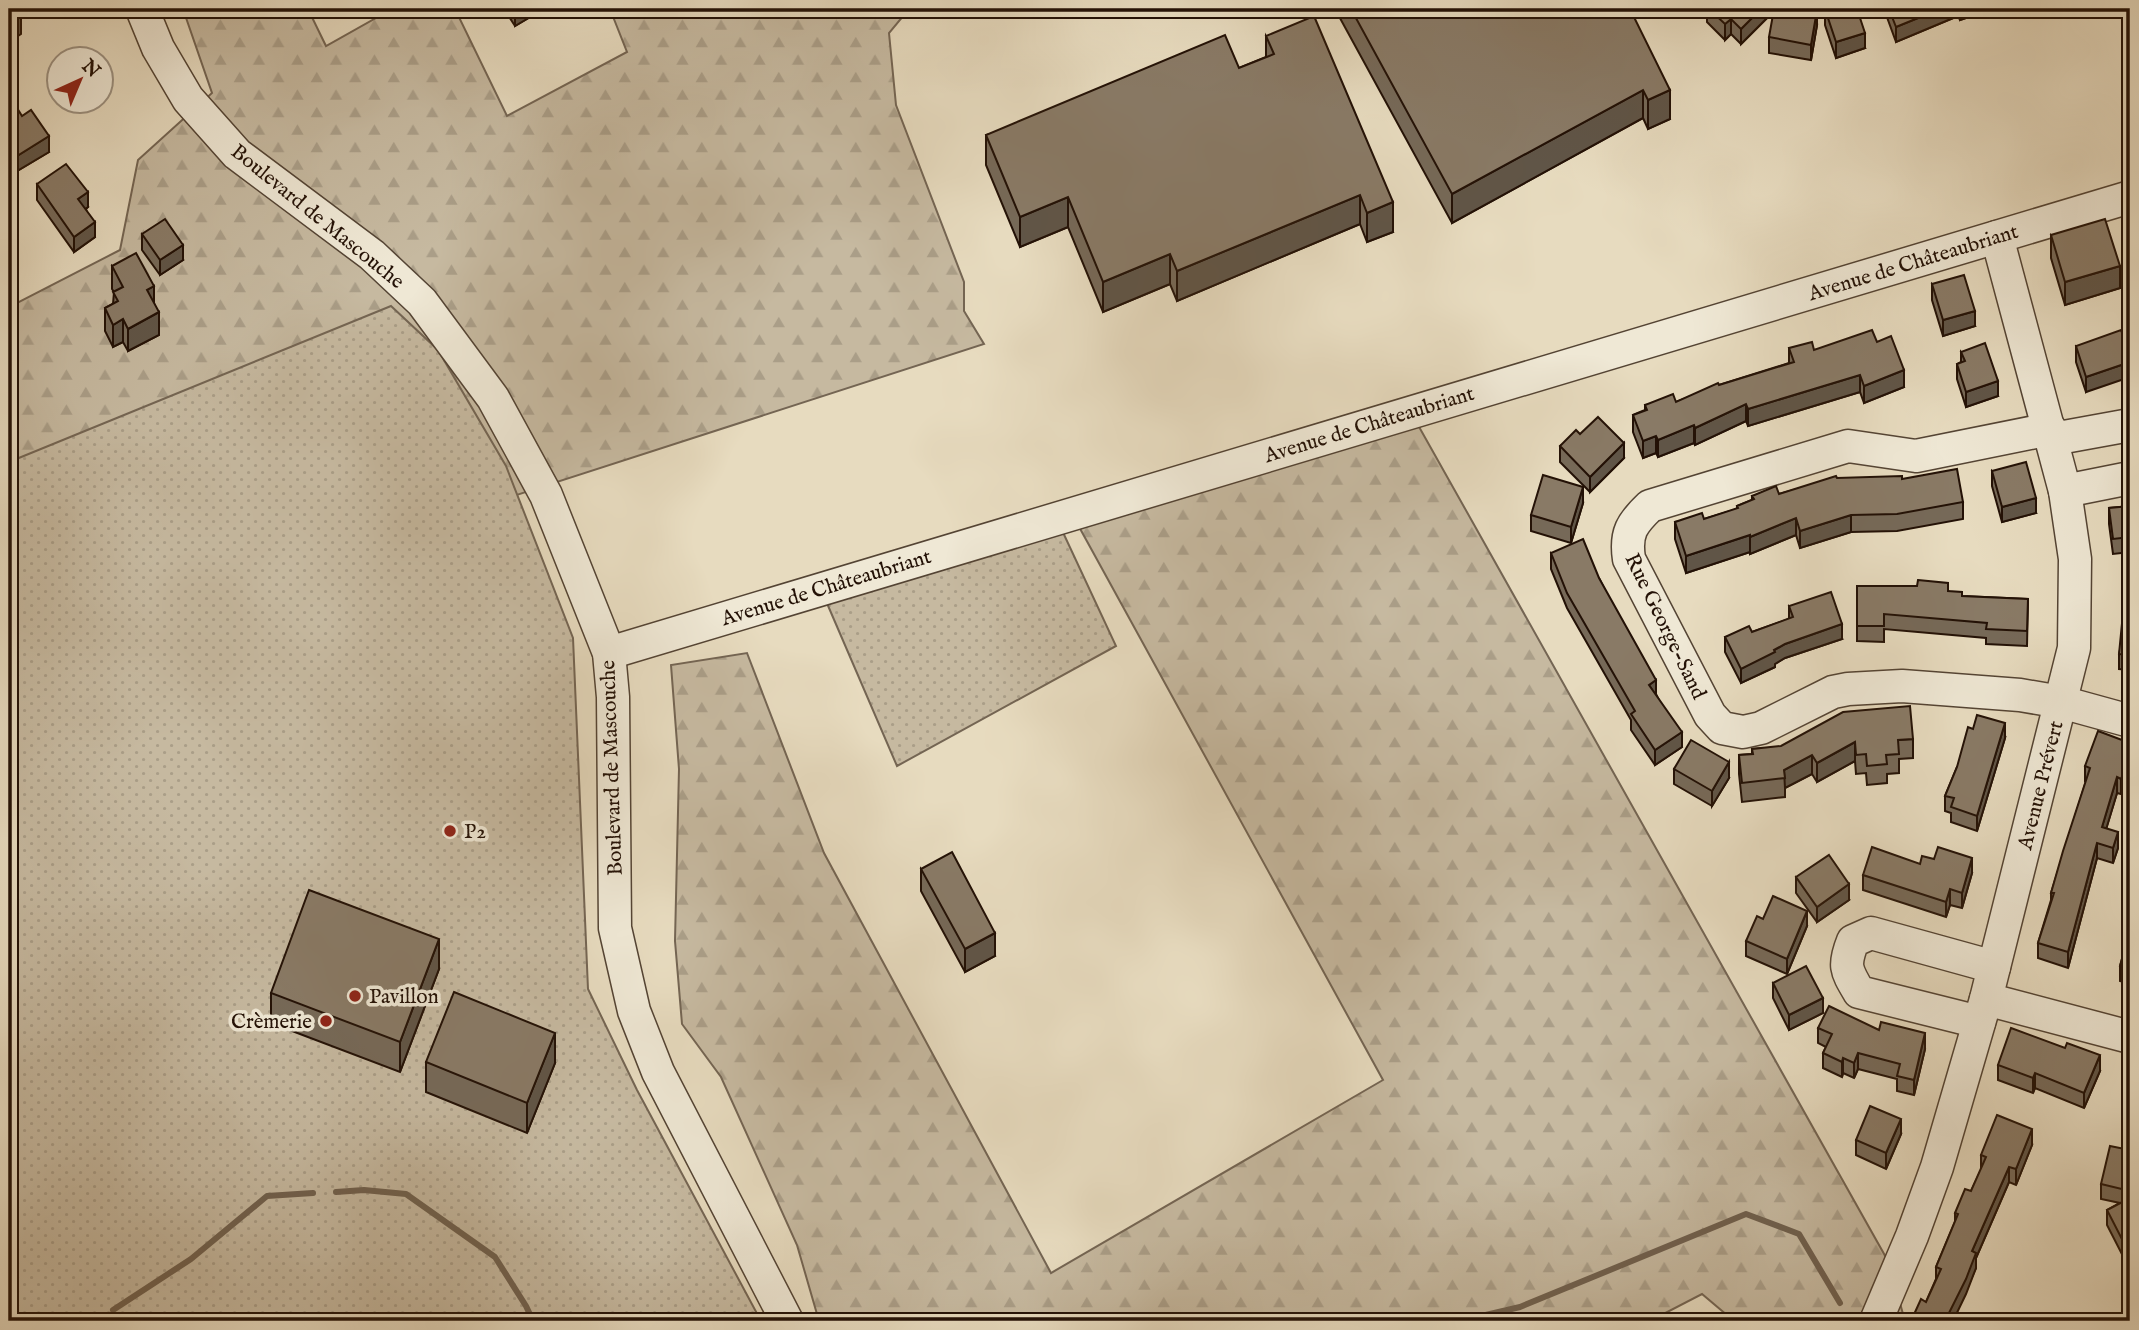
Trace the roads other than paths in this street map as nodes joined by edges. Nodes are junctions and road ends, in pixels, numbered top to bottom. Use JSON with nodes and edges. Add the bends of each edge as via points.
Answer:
{"nodes":[{"id":1,"x":142,"y":9,"type":"edge"},
{"id":2,"x":2130,"y":197,"type":"edge"},
{"id":3,"x":1997,"y":237,"type":"junction"},
{"id":4,"x":2130,"y":425,"type":"edge"},
{"id":5,"x":2051,"y":434,"type":"junction"},
{"id":6,"x":2130,"y":478,"type":"edge"},
{"id":7,"x":2065,"y":491,"type":"junction"},
{"id":8,"x":609,"y":653,"type":"junction"},
{"id":9,"x":2061,"y":702,"type":"junction"},
{"id":10,"x":2130,"y":721,"type":"edge"},
{"id":11,"x":1994,"y":967,"type":"junction"},
{"id":12,"x":1982,"y":1010,"type":"junction"},
{"id":13,"x":2130,"y":1037,"type":"edge"},
{"id":14,"x":787,"y":1321,"type":"edge"},
{"id":15,"x":1876,"y":1321,"type":"edge"}],
"edges":[{"from":1,"to":8,"type":"street","name":"Boulevard de Mascouche","via":[[158,48],[188,99],[237,154],[372,255],[422,302],[453,342],[493,398],[546,495]]},
{"from":2,"to":3,"type":"street","name":"Avenue de Châteaubriant"},
{"from":3,"to":5,"type":"street","name":"Avenue Prévert"},
{"from":3,"to":8,"type":"street","name":"Avenue de Châteaubriant"},
{"from":4,"to":5,"type":"street"},
{"from":5,"to":7,"type":"street","name":"Avenue Prévert"},
{"from":5,"to":9,"type":"street","name":"Rue George-Sand","via":[[1916,456],[1848,446],[1650,506],[1635,520],[1626,541],[1629,559],[1710,715],[1723,727],[1743,732],[1761,728],[1848,689],[1902,686]]},
{"from":6,"to":7,"type":"street"},
{"from":7,"to":9,"type":"street","name":"Avenue Prévert","via":[[2075,559],[2074,648]]},
{"from":8,"to":14,"type":"street","name":"Boulevard de Mascouche","via":[[615,928],[634,1011],[658,1072]]},
{"from":9,"to":10,"type":"street"},
{"from":9,"to":11,"type":"street","name":"Avenue Prévert"},
{"from":11,"to":12,"type":"street","name":"Avenue Prévert"},
{"from":11,"to":12,"type":"street","via":[[1871,933],[1853,941],[1847,955],[1846,969],[1859,992]]},
{"from":12,"to":13,"type":"street"},
{"from":12,"to":15,"type":"street","name":"Avenue Prévert","via":[[1937,1167]]}]}
